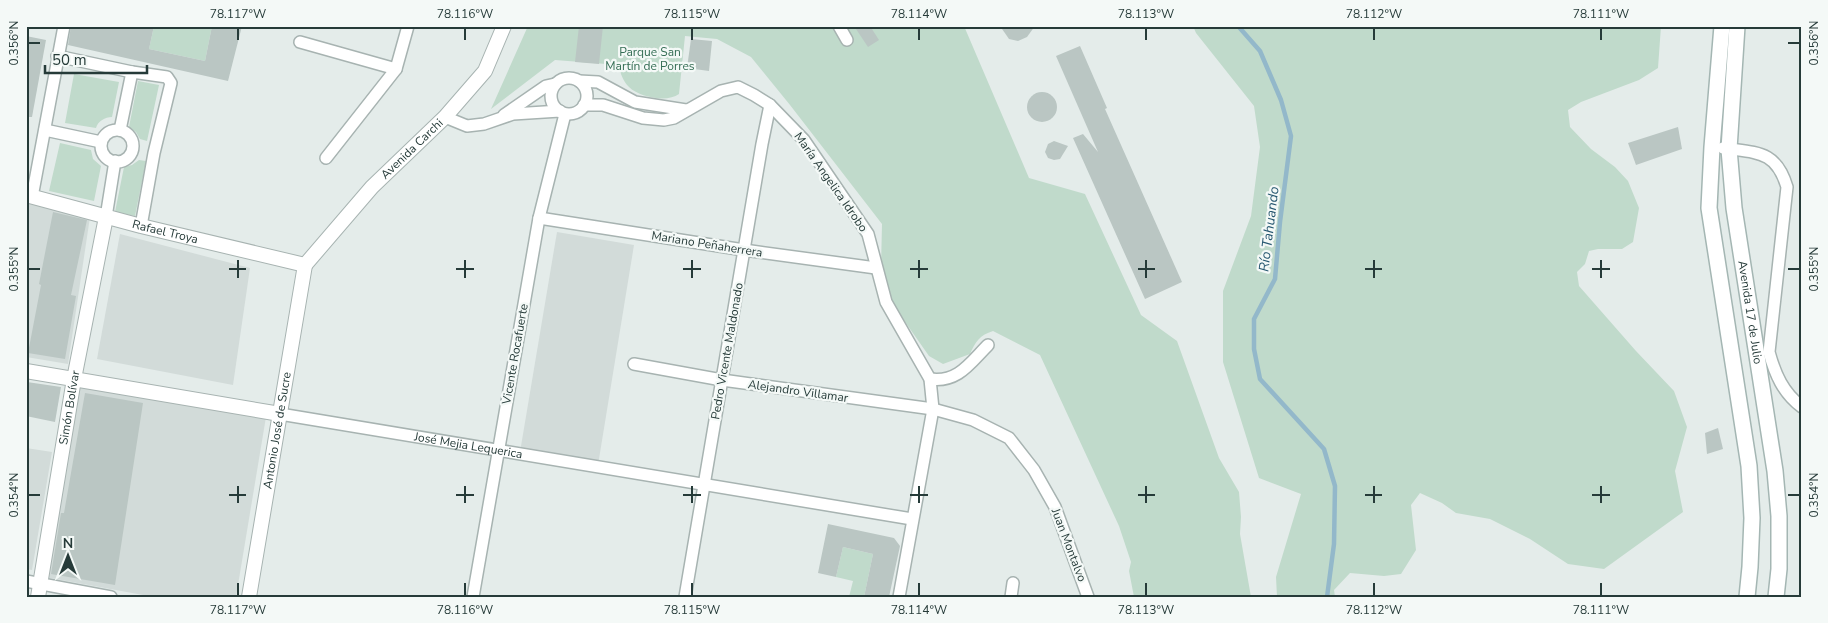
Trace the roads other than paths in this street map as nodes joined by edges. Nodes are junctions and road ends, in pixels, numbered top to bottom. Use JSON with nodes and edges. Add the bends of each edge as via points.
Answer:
{"nodes":[{"id":1,"x":64,"y":26,"type":"edge"},
{"id":2,"x":408,"y":26,"type":"edge"},
{"id":3,"x":504,"y":26,"type":"edge"},
{"id":4,"x":839,"y":26,"type":"edge"},
{"id":5,"x":1722,"y":26,"type":"edge"},
{"id":6,"x":1737,"y":26,"type":"edge"},
{"id":7,"x":847,"y":40,"type":"dead end"},
{"id":8,"x":300,"y":42,"type":"dead end"},
{"id":9,"x":57,"y":56,"type":"junction"},
{"id":10,"x":396,"y":69,"type":"junction"},
{"id":11,"x":132,"y":72,"type":"junction"},
{"id":12,"x":579,"y":81,"type":"junction"},
{"id":13,"x":555,"y":84,"type":"junction"},
{"id":14,"x":584,"y":104,"type":"junction"},
{"id":15,"x":770,"y":105,"type":"junction"},
{"id":16,"x":686,"y":110,"type":"junction"},
{"id":17,"x":562,"y":113,"type":"junction"},
{"id":18,"x":446,"y":117,"type":"junction"},
{"id":19,"x":501,"y":117,"type":"junction"},
{"id":20,"x":45,"y":130,"type":"junction"},
{"id":21,"x":120,"y":130,"type":"junction"},
{"id":22,"x":101,"y":142,"type":"junction"},
{"id":23,"x":1712,"y":146,"type":"junction"},
{"id":24,"x":134,"y":148,"type":"junction"},
{"id":25,"x":1729,"y":149,"type":"junction"},
{"id":26,"x":154,"y":153,"type":"junction"},
{"id":27,"x":326,"y":158,"type":"dead end"},
{"id":28,"x":115,"y":161,"type":"junction"},
{"id":29,"x":29,"y":196,"type":"edge"},
{"id":30,"x":106,"y":217,"type":"junction"},
{"id":31,"x":539,"y":218,"type":"junction"},
{"id":32,"x":141,"y":226,"type":"junction"},
{"id":33,"x":744,"y":250,"type":"junction"},
{"id":34,"x":305,"y":265,"type":"junction"},
{"id":35,"x":876,"y":268,"type":"junction"},
{"id":36,"x":988,"y":345,"type":"dead end"},
{"id":37,"x":634,"y":364,"type":"dead end"},
{"id":38,"x":26,"y":371,"type":"edge"},
{"id":39,"x":74,"y":379,"type":"junction"},
{"id":40,"x":930,"y":379,"type":"junction"},
{"id":41,"x":722,"y":380,"type":"junction"},
{"id":42,"x":1802,"y":407,"type":"edge"},
{"id":43,"x":933,"y":409,"type":"junction"},
{"id":44,"x":280,"y":414,"type":"junction"},
{"id":45,"x":499,"y":450,"type":"junction"},
{"id":46,"x":704,"y":485,"type":"junction"},
{"id":47,"x":912,"y":519,"type":"junction"},
{"id":48,"x":1013,"y":583,"type":"dead end"},
{"id":49,"x":35,"y":587,"type":"edge"},
{"id":50,"x":111,"y":597,"type":"edge"},
{"id":51,"x":249,"y":597,"type":"edge"},
{"id":52,"x":473,"y":597,"type":"edge"},
{"id":53,"x":685,"y":597,"type":"edge"},
{"id":54,"x":899,"y":597,"type":"edge"},
{"id":55,"x":1011,"y":597,"type":"edge"},
{"id":56,"x":1088,"y":597,"type":"edge"},
{"id":57,"x":1747,"y":597,"type":"edge"},
{"id":58,"x":1776,"y":597,"type":"edge"}],
"edges":[{"from":1,"to":9,"type":"street"},
{"from":2,"to":10,"type":"street"},
{"from":3,"to":18,"type":"street","name":"Avenida Carchi","via":[[484,71]]},
{"from":4,"to":7,"type":"street"},
{"from":5,"to":23,"type":"main road","name":"Avenida 17 de Julio"},
{"from":6,"to":25,"type":"main road","name":"Avenida 17 de Julio"},
{"from":8,"to":10,"type":"street"},
{"from":9,"to":11,"type":"street"},
{"from":9,"to":20,"type":"street"},
{"from":10,"to":27,"type":"street"},
{"from":11,"to":21,"type":"street"},
{"from":11,"to":26,"type":"street","via":[[167,77],[170,83]]},
{"from":12,"to":13,"type":"street","via":[[568,78]]},
{"from":12,"to":14,"type":"street","via":[[586,90]]},
{"from":12,"to":16,"type":"street","via":[[598,82],[635,102]]},
{"from":13,"to":17,"type":"street","via":[[551,99]]},
{"from":13,"to":19,"type":"street","via":[[546,86]]},
{"from":14,"to":16,"type":"street","name":"María Angelica Idrobo","via":[[603,105],[652,120],[674,118]]},
{"from":14,"to":17,"type":"street","via":[[579,111]]},
{"from":15,"to":16,"type":"street","name":"María Angelica Idrobo","via":[[738,87],[721,91]]},
{"from":15,"to":33,"type":"street","name":"Pedro Vicente Maldonado"},
{"from":15,"to":35,"type":"street","name":"María Angelica Idrobo","via":[[804,140],[868,234]]},
{"from":17,"to":19,"type":"street"},
{"from":17,"to":31,"type":"street","name":"Vicente Rocafuerte"},
{"from":18,"to":19,"type":"street","via":[[467,126]]},
{"from":18,"to":34,"type":"street","name":"Avenida Carchi","via":[[372,187]]},
{"from":20,"to":22,"type":"street"},
{"from":20,"to":29,"type":"street"},
{"from":21,"to":22,"type":"street","via":[[107,134]]},
{"from":21,"to":24,"type":"street","via":[[130,136]]},
{"from":22,"to":28,"type":"street","via":[[104,154]]},
{"from":23,"to":25,"type":"street"},
{"from":23,"to":57,"type":"main road","name":"Avenida 17 de Julio","via":[[1709,208],[1750,466],[1752,518]]},
{"from":24,"to":26,"type":"street"},
{"from":24,"to":28,"type":"street","via":[[127,158]]},
{"from":25,"to":42,"type":"street","via":[[1764,154],[1775,163],[1785,181],[1769,352],[1774,372],[1783,388]]},
{"from":25,"to":58,"type":"main road","name":"Avenida 17 de Julio","via":[[1734,208],[1775,471],[1779,516]]},
{"from":26,"to":32,"type":"street"},
{"from":28,"to":30,"type":"street"},
{"from":29,"to":30,"type":"street","name":"Rafael Troya"},
{"from":30,"to":32,"type":"street","name":"Rafael Troya"},
{"from":30,"to":39,"type":"street","name":"Simón Bolívar"},
{"from":31,"to":33,"type":"street","name":"Mariano Peñaherrera"},
{"from":31,"to":45,"type":"street","name":"Vicente Rocafuerte"},
{"from":32,"to":34,"type":"street","name":"Rafael Troya"},
{"from":33,"to":35,"type":"street","name":"Mariano Peñaherrera"},
{"from":33,"to":41,"type":"street","name":"Pedro Vicente Maldonado"},
{"from":34,"to":44,"type":"street","name":"Antonio José de Sucre"},
{"from":35,"to":40,"type":"street","name":"María Angelica Idrobo","via":[[886,302]]},
{"from":36,"to":40,"type":"street","via":[[961,373],[939,380]]},
{"from":37,"to":41,"type":"street","name":"Alejandro Villamar"},
{"from":38,"to":39,"type":"street","name":"José Mejia Lequerica"},
{"from":39,"to":44,"type":"street","name":"José Mejia Lequerica"},
{"from":39,"to":49,"type":"street","name":"Simón Bolívar"},
{"from":40,"to":43,"type":"street","name":"María Angelica Idrobo"},
{"from":41,"to":43,"type":"street","name":"Alejandro Villamar"},
{"from":41,"to":46,"type":"street","name":"Pedro Vicente Maldonado"},
{"from":43,"to":47,"type":"street","name":"María Angelica Idrobo"},
{"from":43,"to":56,"type":"street","name":"Juan Montalvo","via":[[973,420],[1008,438],[1034,470],[1055,507]]},
{"from":44,"to":45,"type":"street","name":"José Mejia Lequerica"},
{"from":44,"to":51,"type":"street","name":"Antonio José de Sucre"},
{"from":45,"to":46,"type":"street","name":"José Mejia Lequerica"},
{"from":45,"to":52,"type":"street","name":"Vicente Rocafuerte"},
{"from":46,"to":47,"type":"street","name":"José Mejia Lequerica"},
{"from":46,"to":53,"type":"street","name":"Pedro Vicente Maldonado"},
{"from":47,"to":54,"type":"street","name":"María Angelica Idrobo"},
{"from":48,"to":55,"type":"street"},
{"from":49,"to":50,"type":"street"}]}
